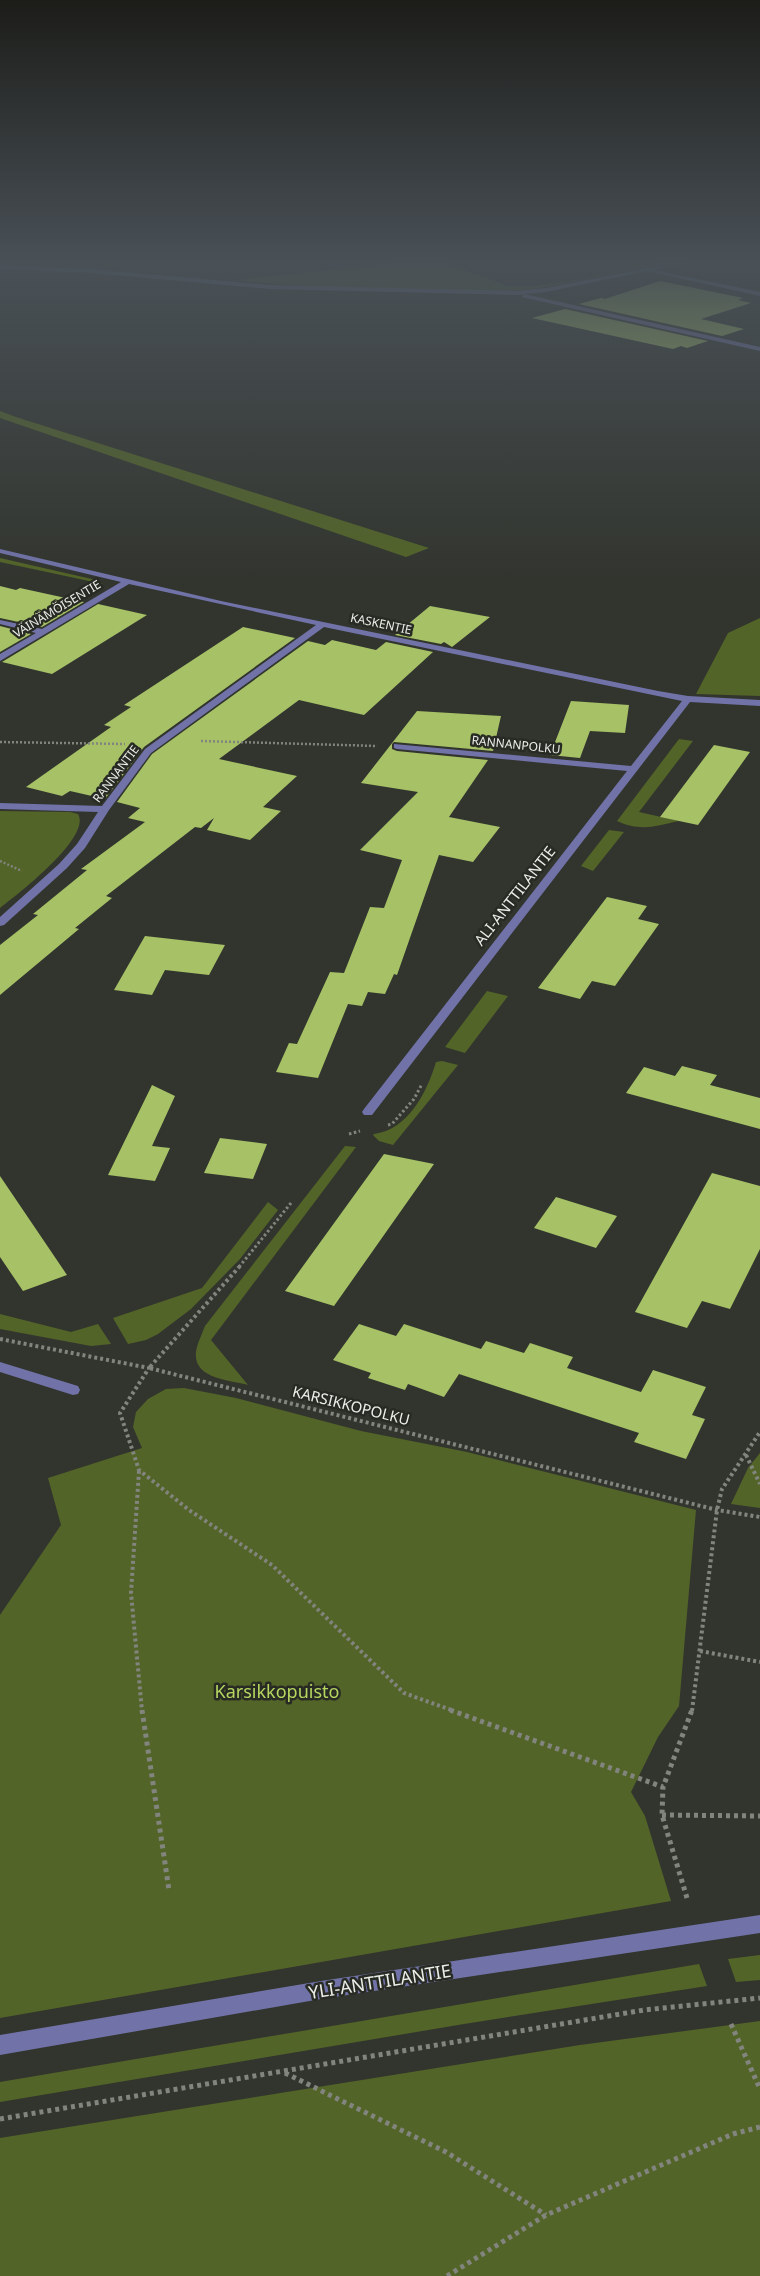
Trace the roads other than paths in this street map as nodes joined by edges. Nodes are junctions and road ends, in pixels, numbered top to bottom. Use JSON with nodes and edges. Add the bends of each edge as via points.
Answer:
{"nodes":[{"id":1,"x":0,"y":551,"type":"edge"},
{"id":2,"x":128,"y":581,"type":"junction"},
{"id":3,"x":0,"y":622,"type":"edge"},
{"id":4,"x":321,"y":624,"type":"junction"},
{"id":5,"x":42,"y":632,"type":"junction"},
{"id":6,"x":0,"y":658,"type":"edge"},
{"id":7,"x":688,"y":699,"type":"junction"},
{"id":8,"x":760,"y":703,"type":"edge"},
{"id":9,"x":398,"y":746,"type":"dead end"},
{"id":10,"x":632,"y":769,"type":"junction"},
{"id":11,"x":0,"y":806,"type":"edge"},
{"id":12,"x":105,"y":808,"type":"junction"},
{"id":13,"x":0,"y":923,"type":"edge"},
{"id":14,"x":368,"y":1112,"type":"dead end"},
{"id":15,"x":0,"y":1367,"type":"edge"},
{"id":16,"x":73,"y":1390,"type":"dead end"},
{"id":17,"x":760,"y":1924,"type":"edge"},
{"id":18,"x":0,"y":2045,"type":"edge"}],
"edges":[{"from":1,"to":2,"type":"street","name":"KASKENTIE"},
{"from":2,"to":4,"type":"street","name":"KASKENTIE"},
{"from":2,"to":5,"type":"street","name":"VÄINÄMÖISENTIE"},
{"from":3,"to":5,"type":"street"},
{"from":4,"to":7,"type":"street","name":"KASKENTIE"},
{"from":4,"to":12,"type":"street","name":"RANNANTIE","via":[[148,751]]},
{"from":5,"to":6,"type":"street","name":"VÄINÄMÖISENTIE"},
{"from":7,"to":8,"type":"street","name":"KASKENTIE"},
{"from":7,"to":10,"type":"street","name":"ALI-ANTTILANTIE"},
{"from":9,"to":10,"type":"street","name":"RANNANPOLKU"},
{"from":10,"to":14,"type":"street","name":"ALI-ANTTILANTIE"},
{"from":11,"to":12,"type":"street"},
{"from":12,"to":13,"type":"street","name":"RANNANTIE","via":[[75,853]]},
{"from":15,"to":16,"type":"street"},
{"from":17,"to":18,"type":"street","name":"YLI-ANTTILANTIE","via":[[321,1990]]}]}
